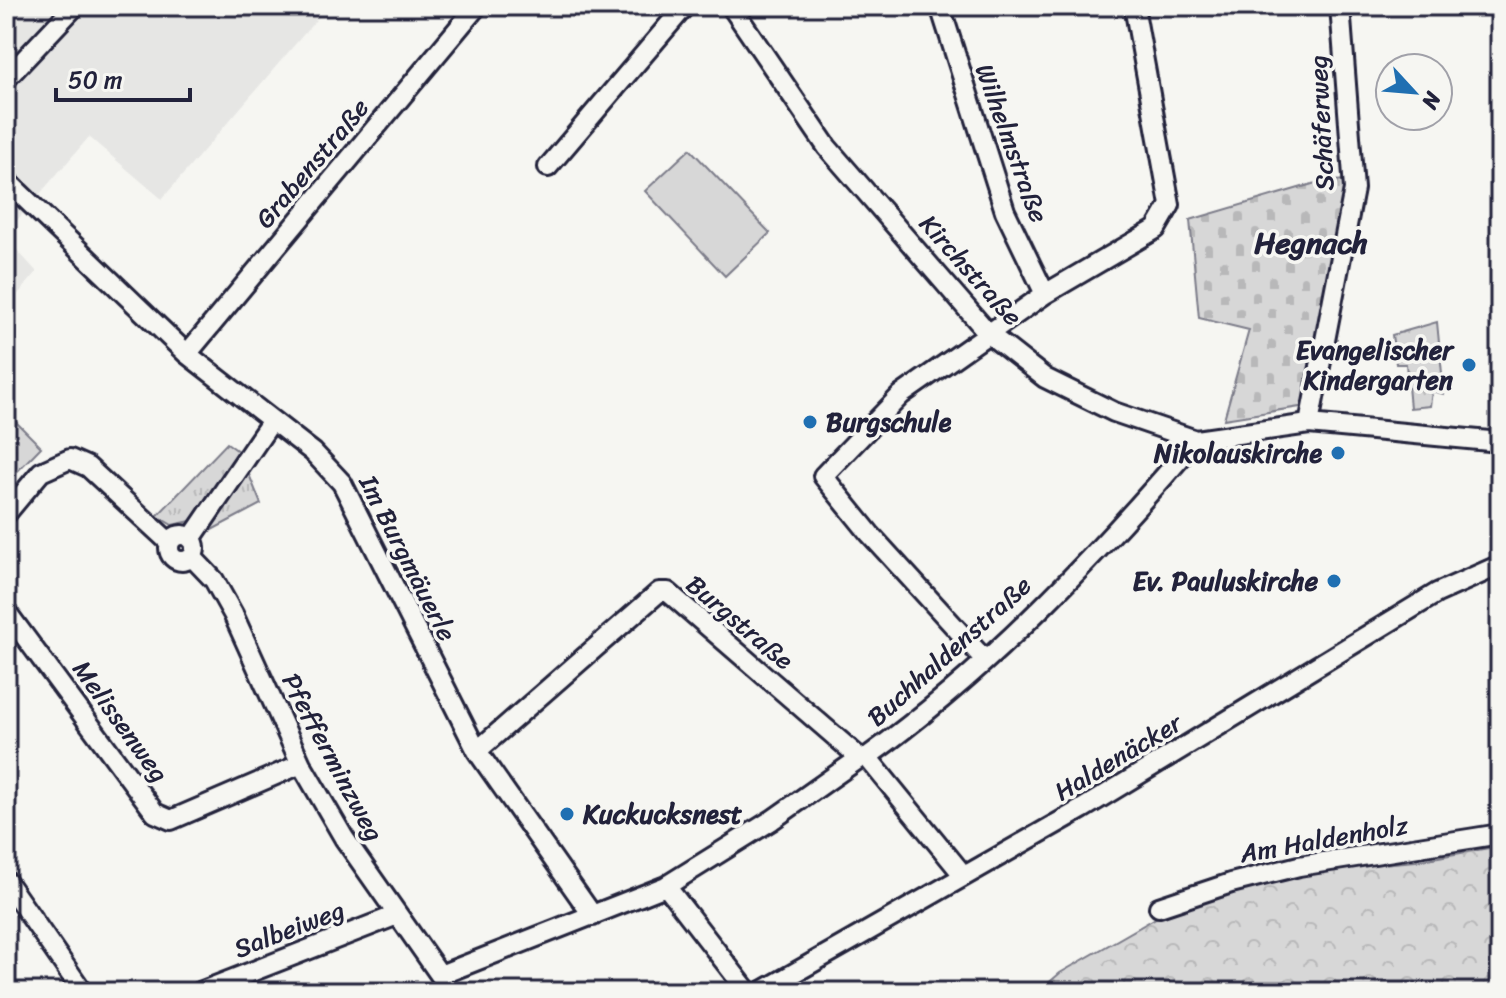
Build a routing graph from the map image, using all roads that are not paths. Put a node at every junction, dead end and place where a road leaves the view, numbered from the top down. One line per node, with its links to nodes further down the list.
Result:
1 (75, 6): 8 (street)
2 (477, 6): 13 (street, Grabenstraße)
3 (685, 6): 9 (street)
4 (731, 6): 12 (street, Kirchstraße)
5 (940, 6): 11 (street, Wilhelmstraße)
6 (1134, 6): 11 (street)
7 (1340, 6): 15 (street, Schäferweg)
8 (6, 79)
9 (548, 167)
10 (6, 180): 13 (street, Im Burgmäuerle)
11 (1045, 294): 12 (street)
12 (989, 334): 16 (street, Kirchstraße); 22 (street)
13 (187, 354): 14 (street, Im Burgmäuerle)
14 (271, 422): 19 (street); 23 (street, Im Burgmäuerle)
15 (1309, 424): 16 (street, Kirchstraße); 17 (street, Kirchstraße)
16 (1196, 440): 22 (street, Buchhaldenstraße)
17 (1500, 442)
18 (6, 514): 19 (street, Pfefferminzweg)
19 (192, 548): 25 (street, Pfefferminzweg)
20 (1500, 565): 27 (street, Haldenäcker)
21 (6, 611): 25 (street, Melissenweg)
22 (984, 659): 24 (street, Buchhaldenstraße)
23 (477, 751): 24 (street, Burgstraße); 32 (street, Im Burgmäuerle)
24 (863, 757): 27 (street, Burgstraße); 29 (street, Buchhaldenstraße)
25 (301, 764): 31 (street, Pfefferminzweg)
26 (1500, 834): 30 (street, Am Haldenholz)
27 (964, 876): 37 (street, Haldenäcker)
28 (6, 881): 34 (street)
29 (666, 886): 32 (street, Buchhaldenstraße); 36 (street)
30 (1159, 907)
31 (397, 915): 33 (street, Pfefferminzweg); 35 (street, Salbeiweg)
32 (593, 916): 33 (street, Buchhaldenstraße)
33 (440, 975)
34 (83, 992)
35 (200, 992)
36 (748, 992)
37 (761, 992)

